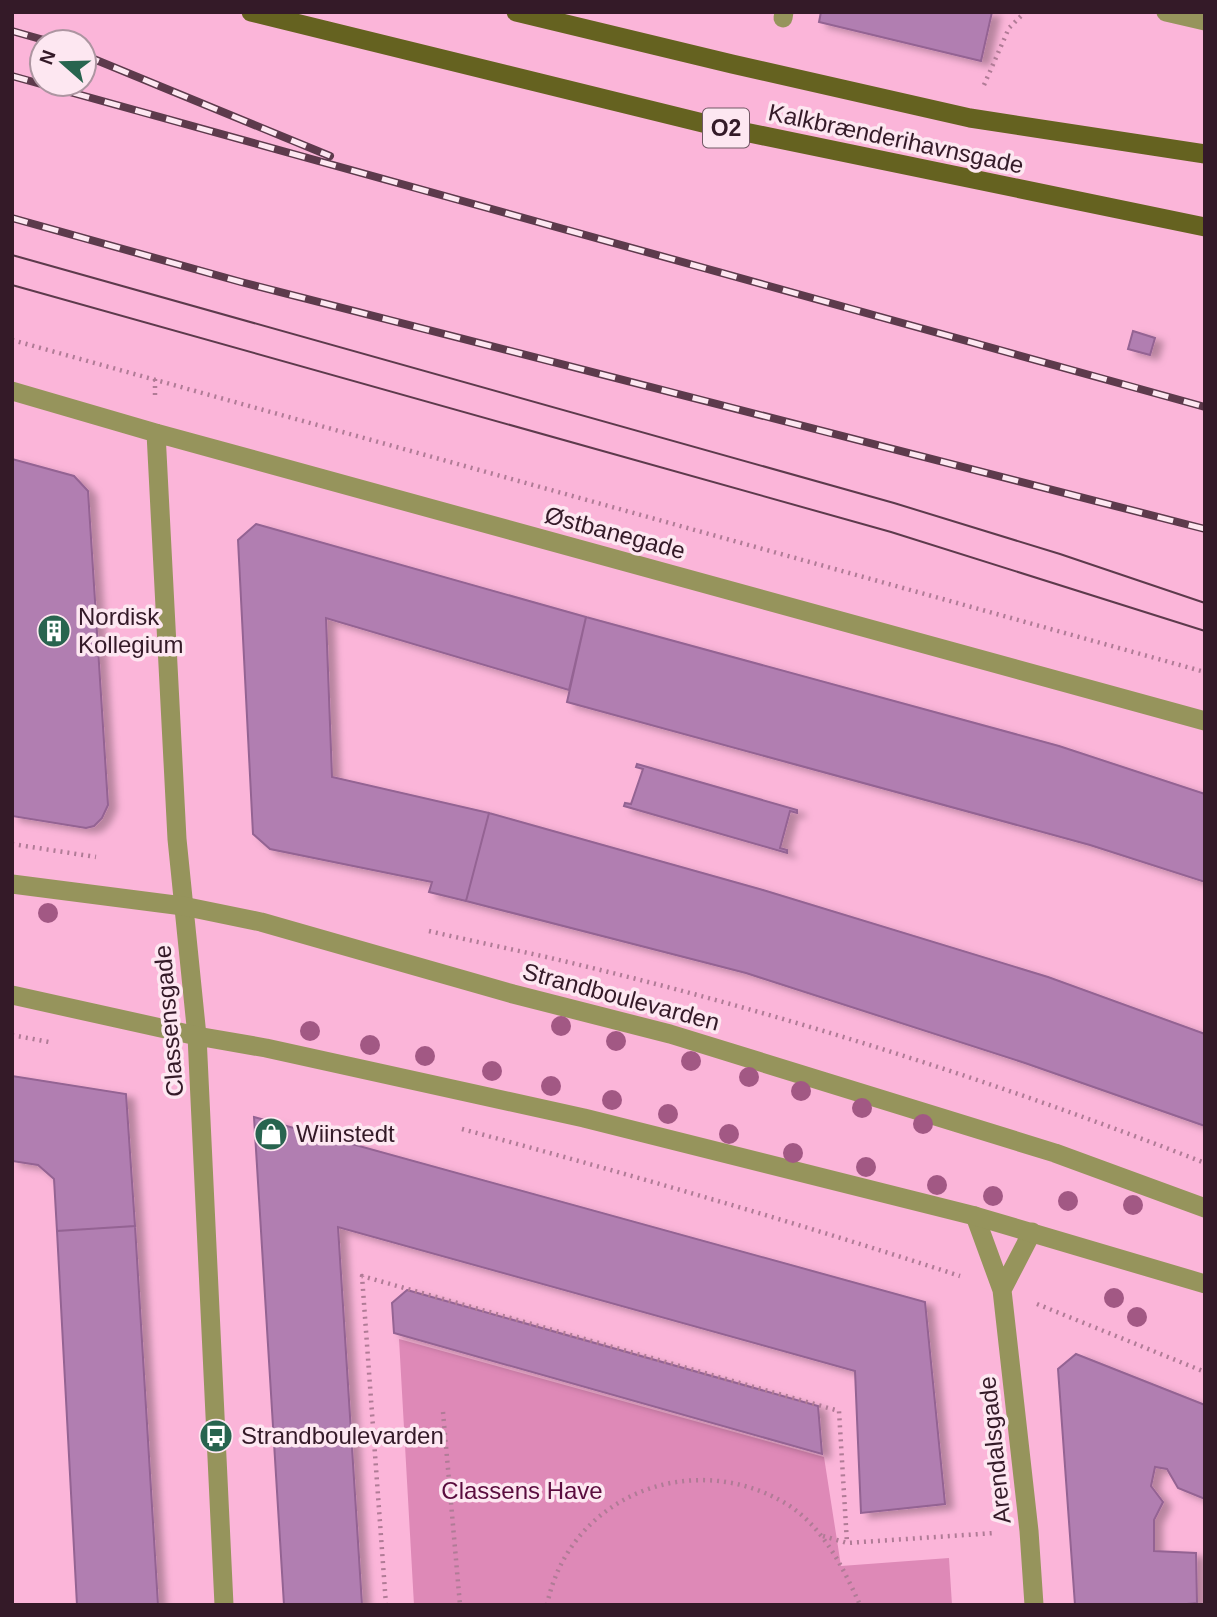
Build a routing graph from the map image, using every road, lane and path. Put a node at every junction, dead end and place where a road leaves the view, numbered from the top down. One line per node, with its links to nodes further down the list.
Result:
1 (251, 12): 6 (main road, Kalkbrænderihavnsgade / O2)
2 (516, 12): 5 (main road, Kalkbrænderihavnsgade)
3 (1166, 12): 4 (street)
4 (1205, 21)
5 (1205, 154)
6 (1205, 228)
7 (12, 340): 10 (path)
8 (12, 391): 9 (street, Østbanegade)
9 (156, 433): 11 (street, Østbanegade); 13 (street, Classensgade)
10 (1205, 672)
11 (1205, 721)
12 (12, 884): 13 (street, Strandboulevarden)
13 (183, 906): 16 (street, Classensgade); 19 (street, Strandboulevarden)
14 (12, 995): 16 (street)
15 (12, 1035): 17 (path)
16 (197, 1036): 20 (street); 29 (street, Classensgade)
17 (53, 1042)
18 (452, 1127): 23 (path)
19 (1205, 1208)
20 (975, 1216): 21 (street); 23 (street, Arendalsgade)
21 (1032, 1232): 22 (street); 23 (street)
22 (1205, 1284)
23 (1002, 1290): 24 (path); 26 (street, Arendalsgade)
24 (1205, 1372)
25 (443, 1412): 31 (path)
26 (1029, 1531): 28 (path); 34 (street, Arendalsgade)
27 (822, 1536): 28 (path); 32 (path); 33 (path)
28 (847, 1543): 30 (path)
29 (224, 1605)
30 (386, 1605)
31 (460, 1605)
32 (547, 1605)
33 (860, 1605)
34 (1034, 1605)

